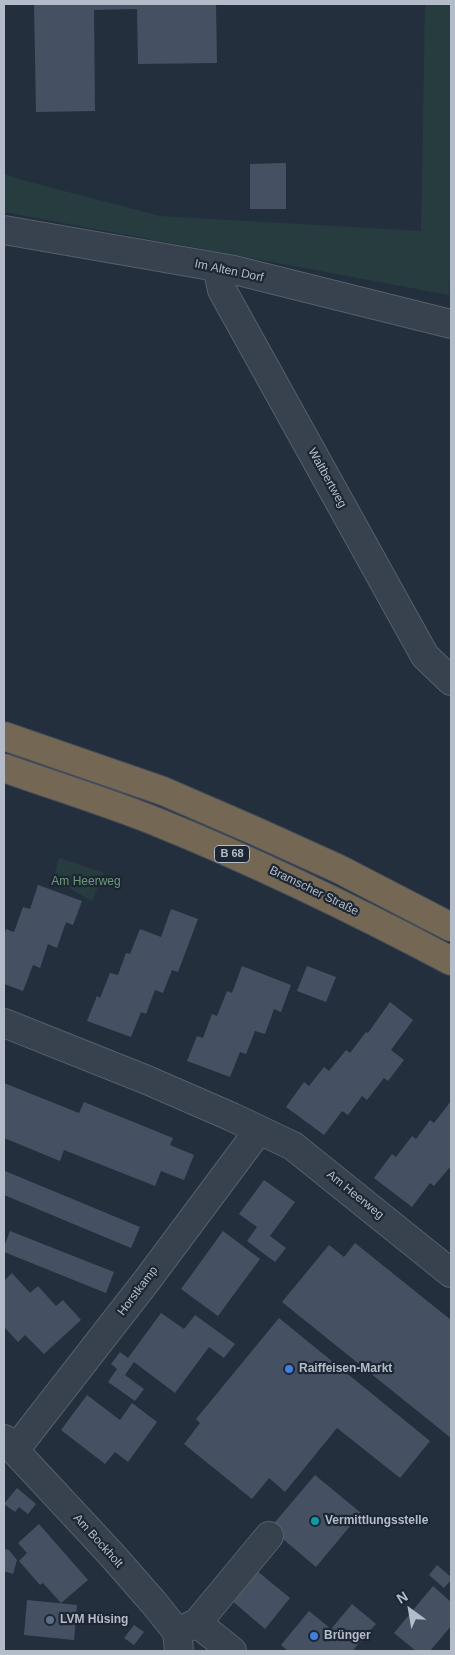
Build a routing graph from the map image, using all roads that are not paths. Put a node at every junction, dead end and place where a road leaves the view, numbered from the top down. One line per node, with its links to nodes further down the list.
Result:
1 (4, 230): 2 (street, Im Alten Dorf)
2 (217, 267): 3 (street, Im Alten Dorf); 4 (street, Waltbertweg)
3 (451, 324)
4 (451, 681)
5 (4, 736): 7 (highway, B 68)
6 (4, 768): 8 (highway, Bramscher Straße / B 68)
7 (451, 927)
8 (451, 961)
9 (4, 1023): 10 (street, Am Heerweg)
10 (259, 1130): 11 (street, Am Heerweg); 12 (street, Horstkamp)
11 (451, 1273)
12 (9, 1444): 14 (street, Am Bockholt)
13 (269, 1536): 14 (street)
14 (184, 1635): 15 (street, Am Bockholt)
15 (232, 1651)

